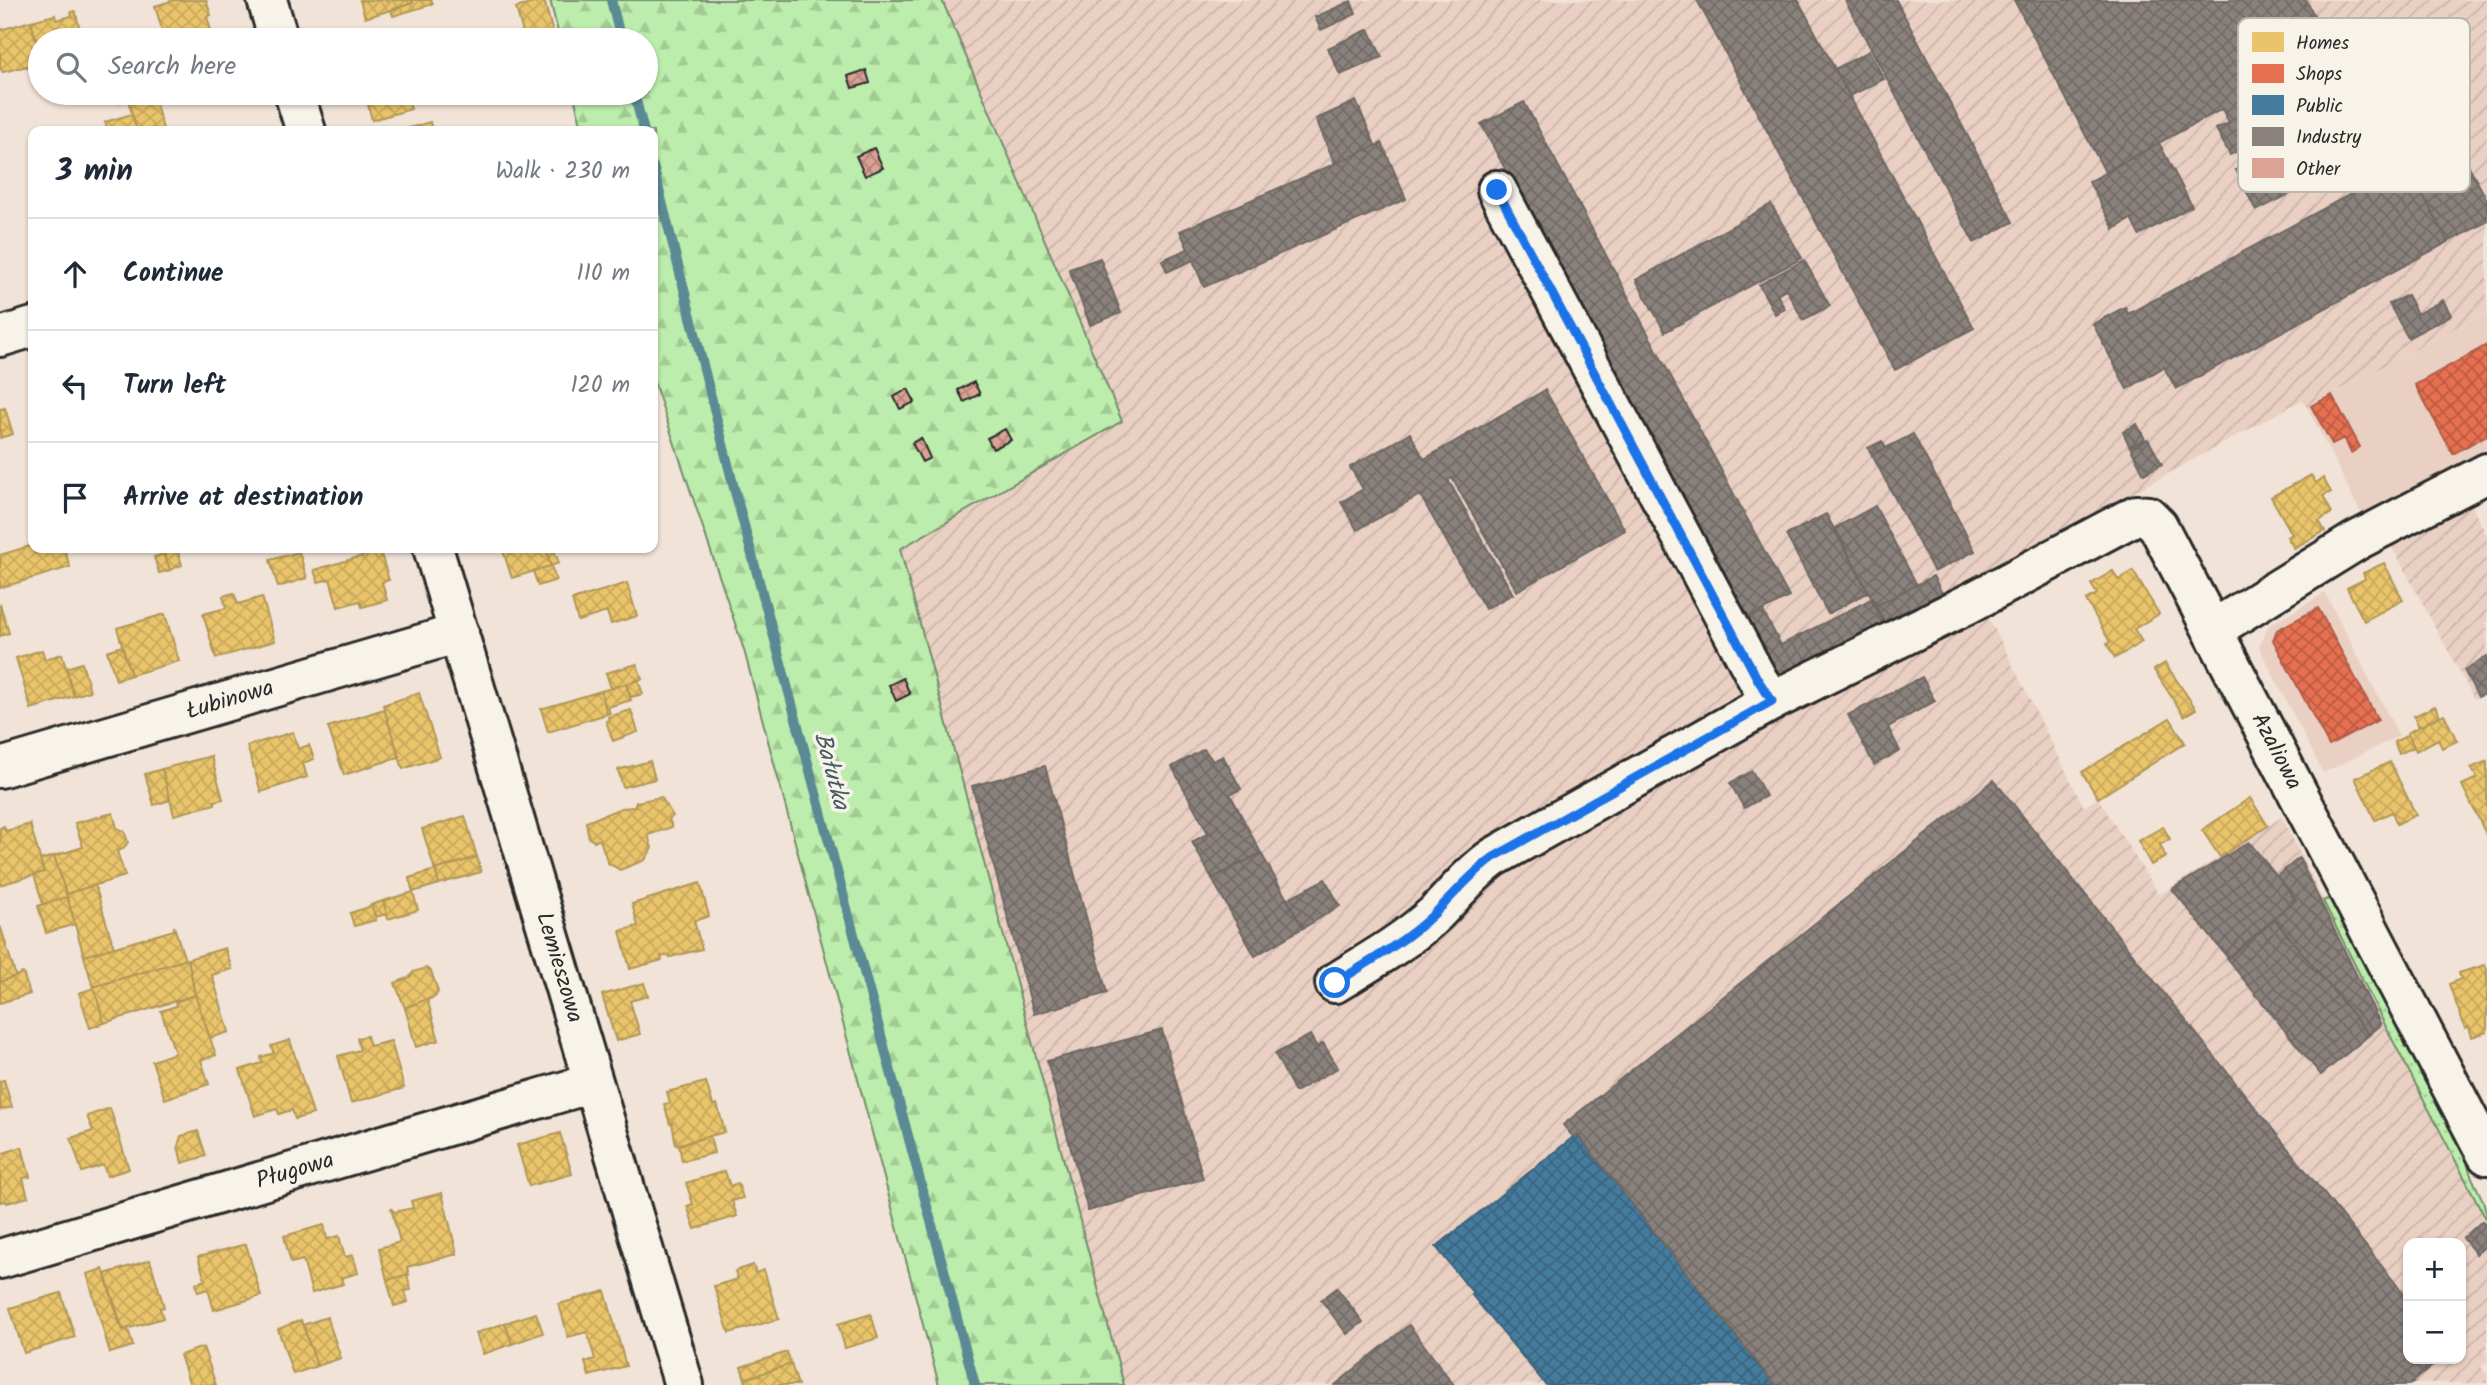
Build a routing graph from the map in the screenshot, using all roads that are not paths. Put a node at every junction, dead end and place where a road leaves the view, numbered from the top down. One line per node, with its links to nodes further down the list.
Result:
1 (267, 0): 2 (street)
2 (275, 28)
3 (298, 105): 4 (street)
4 (304, 126)
5 (1497, 190): 12 (street)
6 (28, 329): 7 (street)
7 (0, 337)
8 (2487, 473): 10 (street)
9 (435, 553): 11 (street, Lemieszowa)
10 (2214, 629): 12 (street, Azaliowa); 16 (street, Azaliowa)
11 (459, 633): 13 (street, Łubinowa); 15 (street, Lemieszowa)
12 (1772, 701): 14 (street)
13 (0, 768)
14 (1335, 983)
15 (592, 1083): 17 (street, Pługowa); 18 (street, Lemieszowa)
16 (2487, 1154)
17 (0, 1259)
18 (684, 1385)

